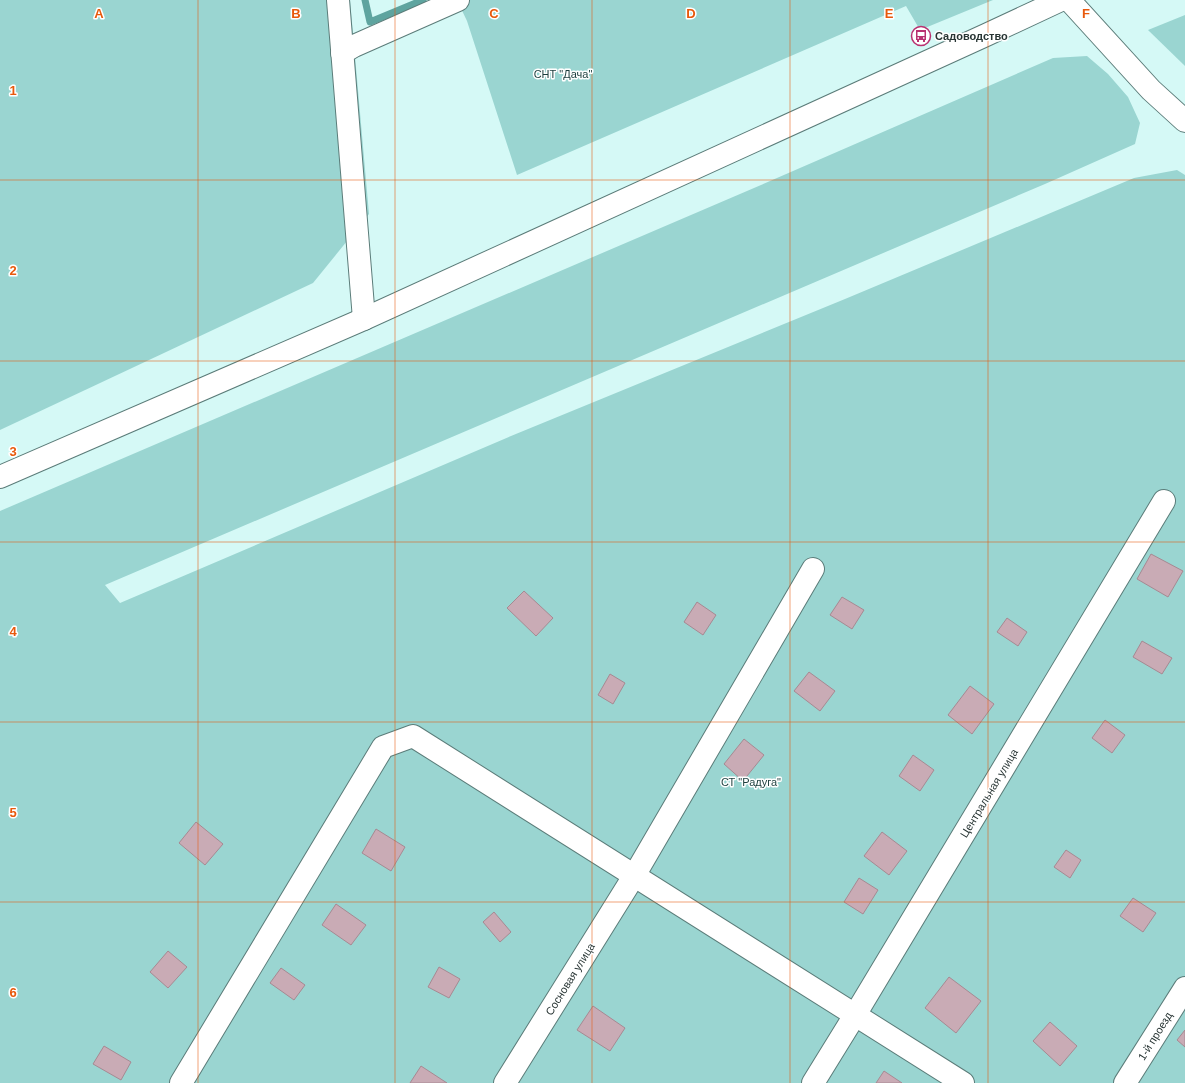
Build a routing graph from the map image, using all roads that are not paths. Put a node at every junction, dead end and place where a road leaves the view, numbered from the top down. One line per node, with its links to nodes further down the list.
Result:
1 (338, 0): 5 (street)
2 (458, 0): 5 (street)
3 (1061, 0): 7 (street)
4 (1069, 0): 6 (street)
5 (342, 53): 7 (street)
6 (1185, 121)
7 (364, 319): 8 (street)
8 (0, 477)
9 (1164, 501): 13 (street, Центральная улица)
10 (813, 569): 11 (street, Сосновая улица)
11 (634, 876): 13 (street); 14 (street); 15 (street, Сосновая улица)
12 (1185, 988): 18 (street, 1-й проезд)
13 (855, 1015): 16 (street, Центральная улица); 17 (street)
14 (182, 1083)
15 (505, 1083)
16 (813, 1083)
17 (964, 1083)
18 (1125, 1083)

